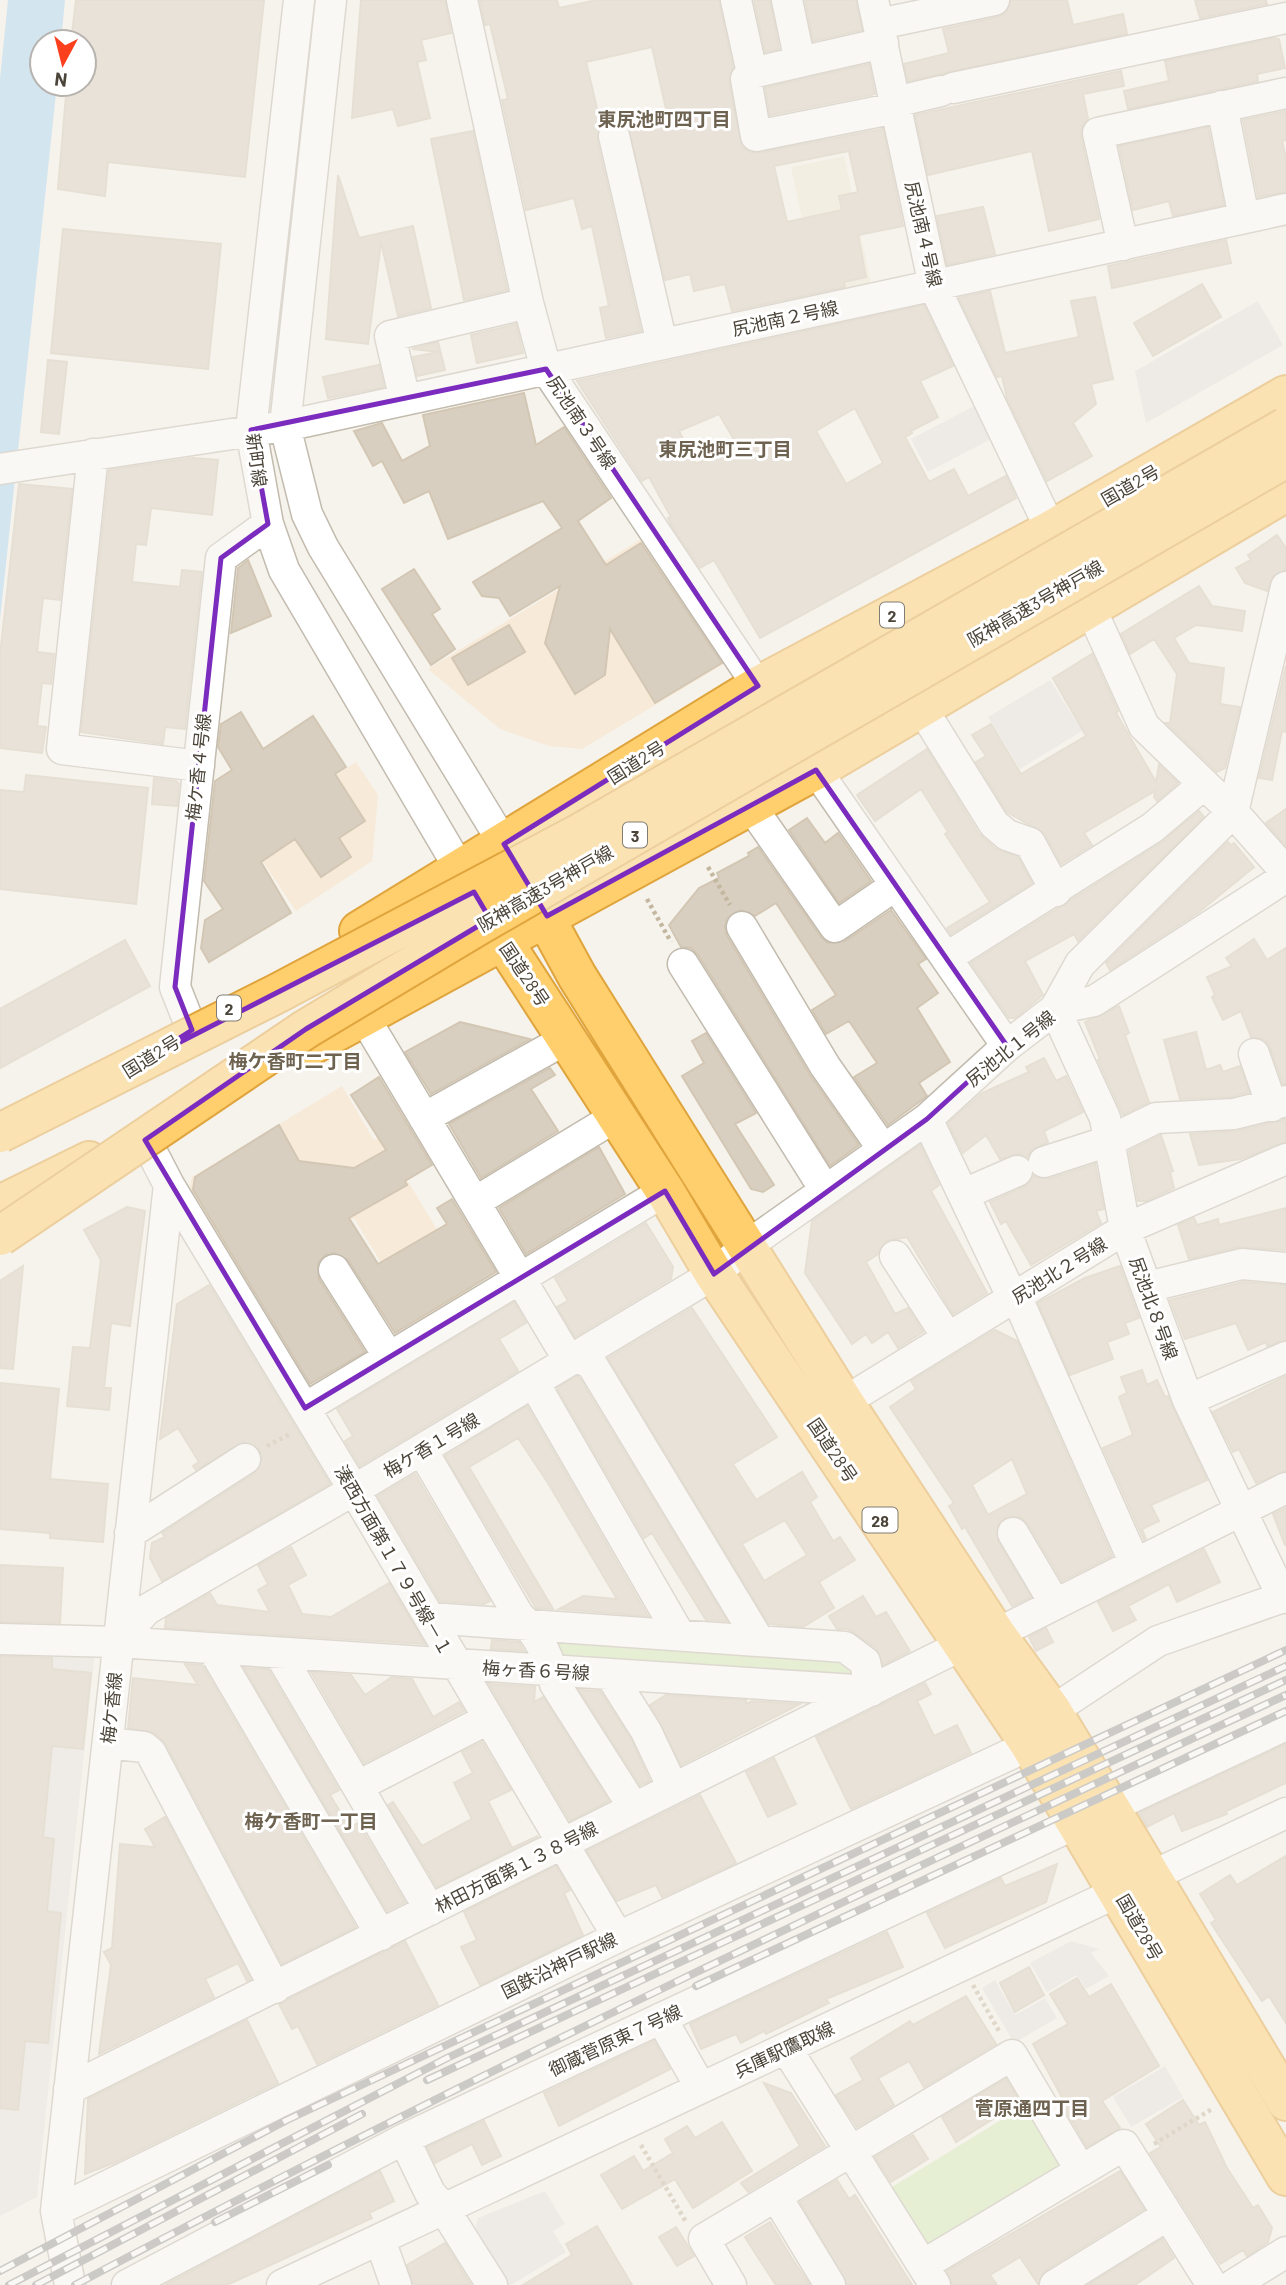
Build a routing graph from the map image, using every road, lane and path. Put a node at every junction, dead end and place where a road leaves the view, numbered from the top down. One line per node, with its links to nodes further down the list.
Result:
1 (299, 0): 28 (street, 新町線)
2 (331, 0): 26 (street, 新町線)
3 (463, 0): 21 (street, 尻池南３号線)
4 (736, 0): 12 (street)
5 (787, 0): 11 (street)
6 (994, 0): 10 (street)
7 (1284, 0): 8 (street)
8 (1286, 9)
9 (1286, 18): 14 (street)
10 (878, 22): 11 (street); 14 (street, 尻池南４号線)
11 (800, 62): 12 (street)
12 (752, 73): 14 (street)
13 (1286, 93): 15 (street)
14 (896, 105): 20 (street, 尻池南４号線)
15 (1222, 106): 18 (street); 19 (street)
16 (614, 136): 22 (street)
17 (1286, 209): 18 (street, 尻池南２号線)
18 (1244, 218): 19 (street, 尻池南２号線)
19 (1123, 245): 20 (street, 尻池南２号線)
20 (934, 286): 22 (street, 尻池南２号線); 34 (street, 尻池南４号線)
21 (528, 303): 23 (street, 尻池南３号線); 25 (street)
22 (662, 344): 23 (street, 尻池南２号線)
23 (546, 369): 25 (street, 尻池南２号線); 37 (street, 尻池南３号線)
24 (1286, 395): 34 (highway, 国道2号 / 2)
25 (405, 400): 26 (street, 尻池南２号線)
26 (285, 426): 28 (street, 尻池南２号線); 44 (street, 新町線)
27 (1286, 427): 66 (highway, 阪神高速3号神戸線 / 3, bridge)
28 (251, 430): 29 (street, 尻池南２号線); 33 (street, 新町線)
29 (93, 454): 31 (street, 尻池南２号線); 39 (street)
30 (1286, 458): 79 (highway, 阪神高速3号神戸線 / 3, bridge)
31 (14, 467)
32 (1286, 492): 36 (highway)
33 (268, 524): 39 (street, 梅ケ香４号線); 46 (street, 新町線)
34 (1051, 530): 37 (highway, 国道2号 / 2)
35 (1286, 587): 43 (street)
36 (1090, 607): 38 (highway); 41 (street)
37 (758, 685): 44 (highway, 国道2号 / 2)
38 (921, 707): 40 (highway); 49 (street)
39 (199, 766): 58 (street, 梅ケ香４号線)
40 (816, 770): 42 (highway); 48 (street)
41 (1204, 784): 43 (street); 49 (street)
42 (750, 805): 48 (street); 51 (highway)
43 (1233, 812): 47 (street); 56 (street)
44 (504, 844): 46 (highway, 国道2号 / 2); 51 (highway, 国道28号 / 28)
45 (708, 867): 52 (path)
46 (461, 871): 53 (highway, 国道28号 / 28); 58 (highway, 国道2号 / 2)
47 (1286, 874): 56 (street, 尻池北１号線)
48 (896, 885): 54 (street)
49 (1056, 891): 54 (street)
50 (647, 899): 55 (path)
51 (547, 916): 53 (highway); 80 (highway, 国道28号 / 28)
52 (743, 927): 69 (street)
53 (503, 941): 57 (highway); 59 (highway, 国道28号 / 28)
54 (946, 958): 60 (street)
55 (683, 964): 73 (street)
56 (1055, 1009): 60 (street, 尻池北１号線); 68 (street, 尻池北８号線)
57 (364, 1017): 64 (street); 67 (highway)
58 (192, 1030): 70 (highway, 国道2号 / 2)
59 (568, 1038): 63 (highway, 国道28号 / 28); 64 (street)
60 (1007, 1046): 65 (street, 尻池北１号線)
61 (1254, 1054): 62 (street)
62 (1279, 1104): 68 (street)
63 (617, 1116): 74 (highway, 国道28号 / 28); 76 (street)
64 (425, 1118): 76 (street)
65 (927, 1119): 69 (street, 尻池北１号線); 75 (street)
66 (0, 1133)
67 (143, 1135): 72 (street); 77 (highway)
68 (1109, 1141): 75 (street); 78 (street, 尻池北８号線)
69 (883, 1149): 73 (street, 尻池北１号線)
70 (0, 1153)
71 (1286, 1159): 78 (street, 尻池北２号線)
72 (169, 1185): 95 (street, 湊西方面第１７９号線－１); 101 (street, 梅ケ香線)
73 (825, 1190): 80 (street, 尻池北１号線)
74 (665, 1191): 84 (highway, 国道28号 / 28); 85 (street)
75 (964, 1194): 87 (street)
76 (475, 1202): 85 (street)
77 (0, 1205)
78 (1125, 1229): 86 (street, 尻池北８号線); 87 (street, 尻池北２号線)
79 (0, 1236)
80 (748, 1245): 84 (street, 尻池北１号線); 94 (highway, 国道28号 / 28)
81 (895, 1256): 88 (street)
82 (1286, 1268): 86 (street)
83 (334, 1270): 89 (street)
84 (714, 1274): 90 (street, 梅ケ香１号線); 111 (highway, 国道28号 / 28)
85 (520, 1277): 89 (street); 90 (street)
86 (1147, 1287): 93 (street, 尻池北８号線)
87 (1014, 1297): 88 (street, 尻池北２号線); 103 (street)
88 (948, 1338): 94 (street, 尻池北２号線)
89 (389, 1357): 95 (street)
90 (577, 1357): 92 (street, 梅ケ香１号線); 110 (street)
91 (1286, 1357): 93 (street)
92 (534, 1384): 96 (street, 梅ケ香１号線); 108 (street)
93 (1188, 1400): 100 (street, 尻池北８号線)
94 (844, 1402): 111 (highway, 国道28号 / 28)
95 (308, 1415): 97 (path); 99 (street, 湊西方面第１７９号線－１)
96 (422, 1450): 99 (street, 梅ケ香１号線); 107 (street)
97 (245, 1459): 101 (street)
98 (1286, 1488): 100 (street, 林田方面第１３８号線)
99 (355, 1490): 106 (street, 湊西方面第１７９号線－１); 112 (street, 梅ケ香１号線)
100 (1241, 1510): 103 (street, 林田方面第１３８号線); 104 (street, 尻池北８号線)
101 (130, 1533): 112 (street, 梅ケ香線)
102 (1013, 1533): 105 (street)
103 (1135, 1564): 105 (street, 林田方面第１３８号線)
104 (1284, 1597): 119 (street)
105 (1055, 1604): 111 (street, 林田方面第１３８号線)
106 (430, 1618): 107 (street); 115 (street, 湊西方面第１７９号線－１)
107 (530, 1625): 108 (street); 116 (street)
108 (679, 1634): 110 (street)
109 (0, 1639): 112 (street, 梅ヶ香６号線)
110 (758, 1639): 118 (street)
111 (980, 1639): 118 (street, 林田方面第１３８号線); 119 (highway, 国道28号 / 28); 123 (highway, 国道28号 / 28)
112 (118, 1642): 113 (street, 梅ヶ香６号線); 122 (street, 梅ケ香線)
113 (213, 1648): 114 (street, 梅ヶ香６号線); 132 (street)
114 (279, 1653): 115 (street, 梅ヶ香６号線); 124 (street)
115 (455, 1665): 116 (street, 梅ヶ香６号線); 120 (street, 湊西方面第１７９号線－１)
116 (553, 1671): 117 (street, 梅ヶ香６号線); 126 (street)
117 (610, 1674): 118 (street, 梅ヶ香６号線); 125 (street)
118 (871, 1691): 125 (street, 林田方面第１３８号線)
119 (1052, 1711): 123 (street); 128 (highway, 国道28号 / 28)
120 (488, 1719): 124 (street); 129 (street, 湊西方面第１７９号線－１)
121 (1286, 1725): 128 (street, 御蔵菅原東７号線)
122 (108, 1743): 135 (street); 140 (street, 梅ケ香線)
123 (1030, 1745): 128 (highway, 国道28号 / 28); 133 (street, 国鉄沿神戸駅線)
124 (358, 1786): 131 (street)
125 (673, 1788): 126 (street, 林田方面第１３８号線)
126 (634, 1808): 129 (street, 林田方面第１３８号線)
127 (1286, 1813): 130 (street, 兵庫駅鷹取線)
128 (1094, 1816): 130 (highway, 国道28号 / 28); 136 (street, 御蔵菅原東７号線)
129 (563, 1844): 131 (street, 林田方面第１３８号線); 133 (street, 湊西方面第１７９号線－１)
130 (1135, 1884): 137 (street, 兵庫駅鷹取線); 141 (highway, 国道28号 / 28); 148 (highway, 国道28号 / 28)
131 (430, 1910): 132 (street, 林田方面第１３８号線)
132 (381, 1935): 135 (street, 林田方面第１３８号線)
133 (618, 1937): 151 (street, 国鉄沿神戸駅線)
134 (971, 1982): 138 (path)
135 (275, 1988): 140 (street, 林田方面第１３８号線)
136 (661, 2018): 139 (street); 144 (street, 御蔵菅原東７号線)
137 (786, 2048): 139 (street, 兵庫駅鷹取線); 145 (street)
138 (1012, 2055): 145 (street); 147 (street)
139 (701, 2088): 143 (street, 兵庫駅鷹取線)
140 (69, 2089): 151 (street, 梅ケ香線)
141 (1286, 2101)
142 (1214, 2108): 146 (path)
143 (628, 2123): 150 (street, 兵庫駅鷹取線); 153 (path)
144 (404, 2139): 150 (street); 160 (street, 御蔵菅原東７号線)
145 (852, 2150): 149 (street); 156 (street)
146 (1132, 2157): 147 (street); 152 (street)
147 (1081, 2171): 156 (street)
148 (1286, 2176)
149 (776, 2196): 153 (street); 163 (street)
150 (444, 2209): 154 (street, 兵庫駅鷹取線); 162 (street)
151 (56, 2211): 159 (street, 梅ケ香線)
152 (1168, 2215): 164 (street); 165 (street)
153 (704, 2239): 158 (street)
154 (380, 2240): 157 (street, 兵庫駅鷹取線); 161 (street)
155 (1286, 2252): 166 (street)
156 (929, 2275)
157 (296, 2282)
158 (726, 2283)
159 (70, 2285)
160 (127, 2285)
161 (396, 2285)
162 (492, 2285)
163 (830, 2285)
164 (1055, 2285)
165 (1212, 2285)
166 (1233, 2285)

